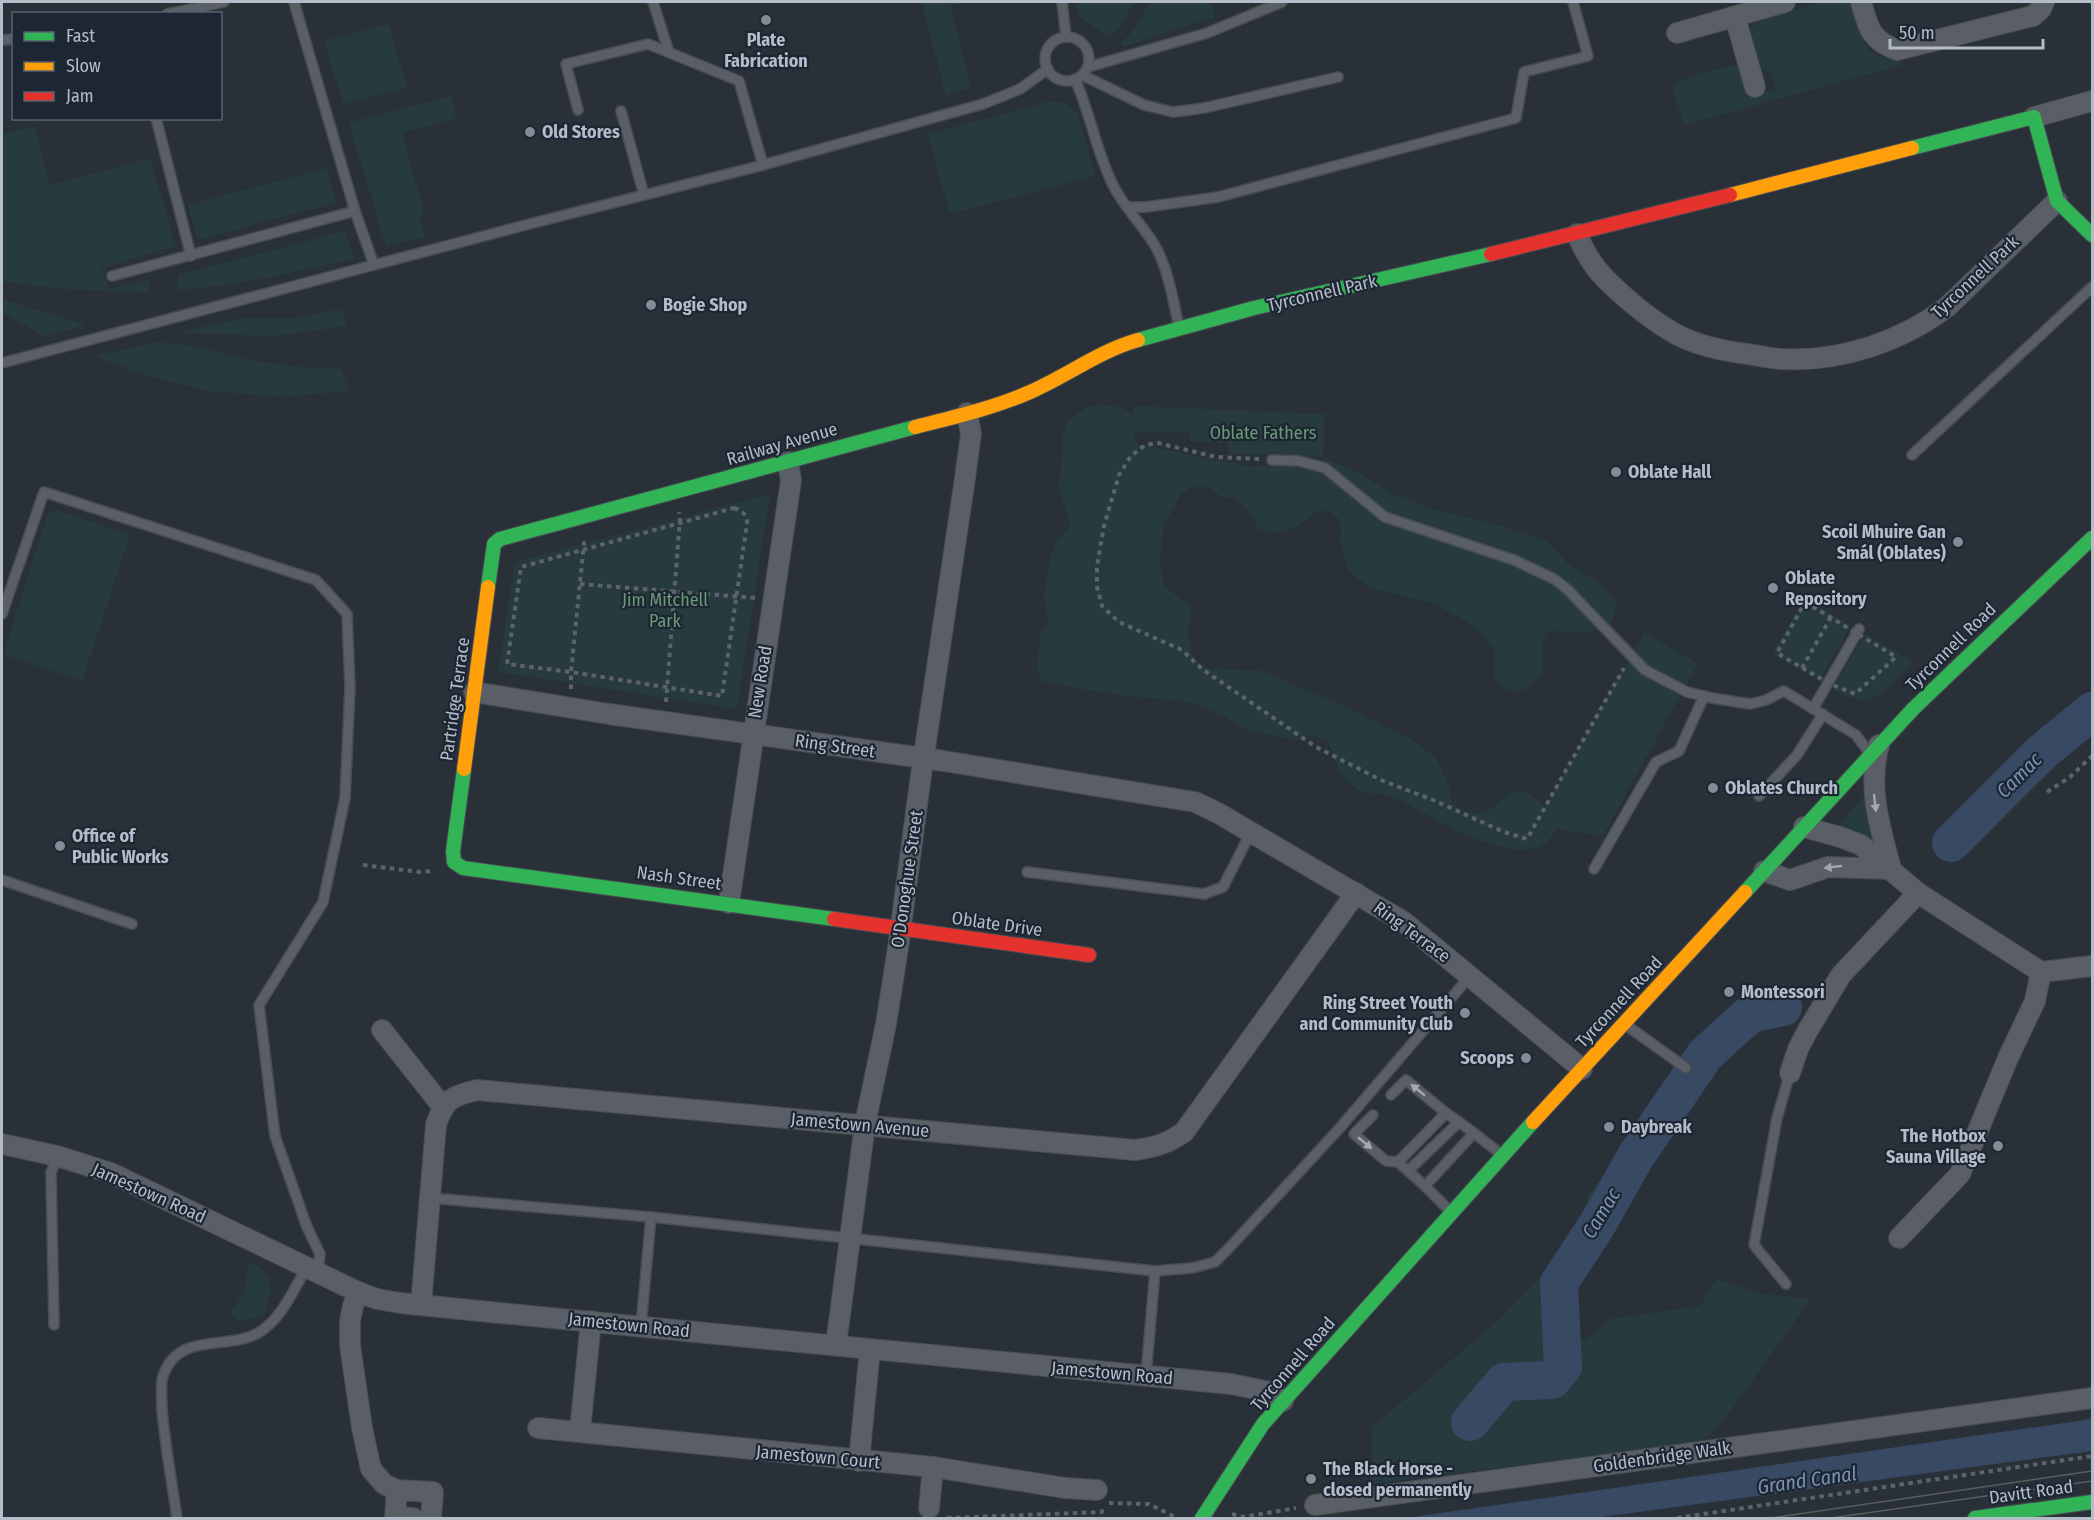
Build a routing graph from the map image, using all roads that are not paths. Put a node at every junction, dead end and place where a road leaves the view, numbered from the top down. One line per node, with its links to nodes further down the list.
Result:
1 (224, 2): 10 (lane)
2 (294, 2): 28 (lane)
3 (653, 2): 14 (lane)
4 (1062, 2): 13 (lane)
5 (1282, 2): 16 (lane)
6 (1573, 2): 27 (lane)
7 (1785, 2): 11 (street)
8 (1861, 2): 9 (street)
9 (2044, 2)
10 (176, 12)
11 (1735, 17): 12 (street); 18 (street)
12 (1677, 33)
13 (1066, 37): 15 (lane); 16 (lane)
14 (669, 52): 20 (lane); 24 (lane)
15 (1048, 69): 16 (lane); 24 (lane)
16 (1082, 74): 17 (lane); 27 (lane)
17 (1338, 77)
18 (1755, 87)
19 (2092, 101): 22 (street, Tyrconnell Park)
20 (578, 110)
21 (621, 111): 25 (lane)
22 (2034, 117): 26 (street); 29 (street, Tyrconnell Park)
23 (157, 120): 31 (lane)
24 (763, 165): 25 (lane)
25 (644, 195): 32 (lane)
26 (2056, 201): 29 (street, Tyrconnell Park); 30 (street)
27 (1128, 207): 35 (lane)
28 (355, 211): 31 (lane); 32 (lane)
29 (1577, 234): 35 (street, Tyrconnell Park)
30 (2092, 235)
31 (191, 256): 33 (lane)
32 (374, 265): 36 (lane)
33 (112, 276)
34 (2092, 287): 39 (lane)
35 (1179, 329): 37 (street, Tyrconnell Park)
36 (2, 363)
37 (1072, 369): 38 (street, Railway Avenue)
38 (967, 413): 41 (street, Railway Avenue); 52 (street, O'Donoghue Street)
39 (1912, 455)
40 (1272, 459): 47 (lane)
41 (789, 462): 43 (street, Railway Avenue); 50 (street, New Road)
42 (2092, 538): 51 (street, Tyrconnell Road)
43 (497, 542): 46 (street, Partridge Terrace)
44 (2, 614): 95 (lane)
45 (1859, 629): 48 (lane)
46 (474, 692): 50 (street, Ring Street); 57 (street, Partridge Terrace)
47 (1704, 696): 48 (lane); 59 (lane)
48 (1813, 709): 49 (lane)
49 (1823, 714): 51 (lane); 53 (lane)
50 (752, 733): 52 (street, Ring Street); 65 (street, New Road)
51 (1875, 750): 55 (street, Tyrconnell Road); 58 (street, one-way to 58)
52 (925, 758): 54 (street, Ring Street); 67 (street, O'Donoghue Street)
53 (1760, 796)
54 (1195, 802): 56 (street, Ring Terrace)
55 (1804, 827): 58 (street); 60 (street, Tyrconnell Road)
56 (1251, 832): 61 (lane); 63 (street, Ring Terrace)
57 (454, 862): 65 (street, Nash Street)
58 (1891, 868): 60 (street, one-way to 60); 64 (street)
59 (1594, 869)
60 (1764, 871): 72 (street, Tyrconnell Road)
61 (1027, 872)
62 (2, 880): 66 (lane)
63 (1356, 893): 71 (street, Ring Terrace); 82 (street, Jamestown Avenue)
64 (1918, 893): 70 (street); 76 (street)
65 (729, 903): 67 (street, Nash Street)
66 (132, 924)
67 (901, 928): 68 (street, Oblate Drive); 82 (street, O'Donoghue Street)
68 (1089, 955)
69 (2092, 967): 70 (street)
70 (2042, 972): 94 (street)
71 (1470, 976): 74 (street, Ring Terrace); 96 (lane)
72 (1623, 1024): 74 (street, Tyrconnell Road); 75 (lane)
73 (382, 1030): 78 (street)
74 (1582, 1068): 86 (street, Tyrconnell Road)
75 (1686, 1068)
76 (1790, 1073): 97 (lane)
77 (1391, 1095): 79 (lane, one-way to 77)
78 (442, 1106): 82 (street, Jamestown Avenue); 90 (street)
79 (1446, 1113): 81 (lane); 87 (lane)
80 (1373, 1115): 87 (lane, one-way to 87)
81 (1459, 1122): 83 (lane); 88 (lane)
82 (865, 1125): 93 (street, O'Donoghue Street)
83 (1474, 1133): 86 (lane); 89 (lane)
84 (2, 1144): 85 (street, Jamestown Road)
85 (57, 1156): 95 (street, Jamestown Road); 101 (lane)
86 (1503, 1156): 91 (street, Tyrconnell Road)
87 (1398, 1162): 88 (lane)
88 (1408, 1171): 89 (lane)
89 (1425, 1186): 91 (lane)
90 (430, 1198): 92 (lane); 99 (street)
91 (1453, 1213): 107 (street, Tyrconnell Road)
92 (651, 1217): 93 (lane); 102 (lane)
93 (849, 1237): 96 (lane); 103 (street, O'Donoghue Street)
94 (1899, 1238)
95 (312, 1269): 98 (street, Jamestown Road); 117 (lane)
96 (1155, 1271): 105 (lane)
97 (1786, 1284)
98 (358, 1292): 99 (street, Jamestown Road); 112 (street)
99 (421, 1305): 100 (street, Jamestown Road)
100 (591, 1321): 102 (street, Jamestown Road); 109 (street)
101 (54, 1325)
102 (641, 1326): 103 (street, Jamestown Road)
103 (836, 1345): 104 (street, Jamestown Road)
104 (870, 1349): 105 (street, Jamestown Road); 110 (street)
105 (1146, 1375): 107 (street, Jamestown Road)
106 (2092, 1398): 115 (street, Goldenbridge Walk)
107 (1283, 1401): 120 (street, Tyrconnell Road)
108 (538, 1428): 109 (street, Jamestown Court)
109 (580, 1431): 110 (street, Jamestown Court)
110 (859, 1461): 111 (street, Jamestown Court)
111 (933, 1467): 113 (street, Jamestown Court); 116 (street)
112 (397, 1490): 118 (street); 119 (street)
113 (1097, 1490)
114 (2092, 1502): 121 (street, Davitt Road)
115 (1315, 1505)
116 (929, 1508)
117 (177, 1518)
118 (413, 1518)
119 (432, 1518)
120 (1202, 1518)
121 (1975, 1518)

